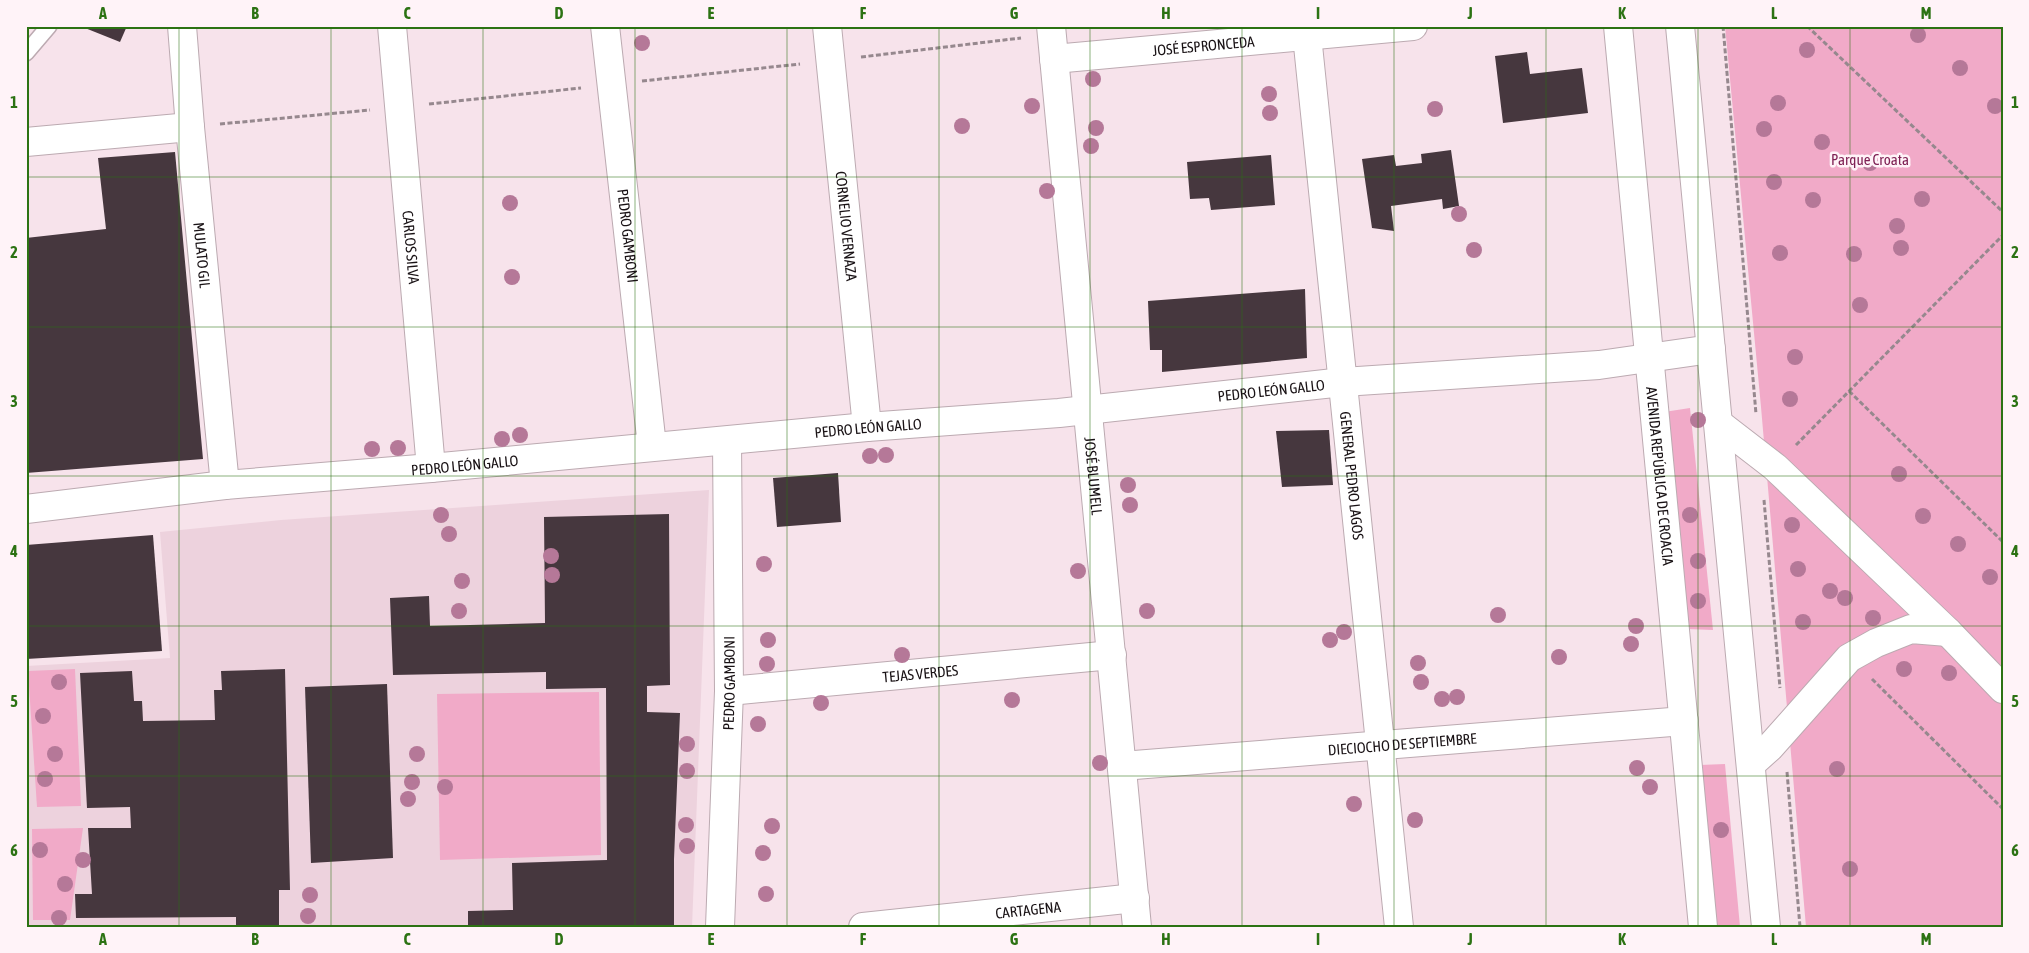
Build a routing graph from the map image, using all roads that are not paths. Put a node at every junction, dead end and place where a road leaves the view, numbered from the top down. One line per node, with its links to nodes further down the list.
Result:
1 (49, 26): 11 (lane)
2 (182, 26): 13 (main road, MULATO GIL)
3 (392, 26): 23 (main road, CARLOS SILVA)
4 (605, 26): 22 (main road, PEDRO GAMBONI)
5 (826, 26): 20 (main road, CORNELIO VERNAZA)
6 (1051, 26): 12 (main road, JOSÉ BLUMELL)
7 (1413, 26): 10 (main road, JOSÉ ESPRONCEDA)
8 (1618, 26): 16 (main road, AVENIDA REPÚBLICA DE CROACIA)
9 (1680, 26): 15 (main road)
10 (1307, 31): 12 (main road, JOSÉ ESPRONCEDA); 17 (main road, GENERAL PEDRO LAGOS)
11 (26, 54)
12 (1054, 59): 18 (main road, JOSÉ BLUMELL)
13 (190, 127): 14 (main road); 24 (main road, MULATO GIL)
14 (26, 142)
15 (1711, 349): 16 (main road, PEDRO LEÓN GALLO); 19 (main road)
16 (1649, 358): 17 (main road, PEDRO LEÓN GALLO); 30 (main road, AVENIDA REPÚBLICA DE CROACIA)
17 (1342, 382): 18 (main road, PEDRO LEÓN GALLO); 31 (main road, GENERAL PEDRO LAGOS)
18 (1088, 410): 20 (main road, PEDRO LEÓN GALLO); 27 (main road, JOSÉ BLUMELL)
19 (1718, 423): 26 (main road); 32 (main road)
20 (866, 427): 21 (main road, PEDRO LEÓN GALLO)
21 (727, 441): 22 (main road, PEDRO LEÓN GALLO); 29 (main road, PEDRO GAMBONI)
22 (652, 446): 23 (main road, PEDRO LEÓN GALLO)
23 (431, 468): 24 (main road, PEDRO LEÓN GALLO)
24 (225, 485): 25 (main road, PEDRO LEÓN GALLO)
25 (26, 509)
26 (1948, 632): 28 (main road); 32 (main road)
27 (1112, 656): 29 (main road, TEJAS VERDES); 33 (main road, JOSÉ BLUMELL)
28 (2003, 689)
29 (729, 691): 35 (main road, PEDRO GAMBONI)
30 (1684, 721): 31 (main road, DIECIOCHO DE SEPTIEMBRE); 39 (main road, AVENIDA REPÚBLICA DE CROACIA)
31 (1380, 745): 33 (main road, DIECIOCHO DE SEPTIEMBRE); 38 (main road, GENERAL PEDRO LAGOS)
32 (1751, 764): 40 (main road)
33 (1122, 766): 34 (main road, JOSÉ BLUMELL)
34 (1134, 898): 36 (main road, CARTAGENA); 37 (main road, JOSÉ BLUMELL)
35 (720, 927)
36 (863, 927)
37 (1137, 927)
38 (1399, 927)
39 (1703, 927)
40 (1766, 927)

